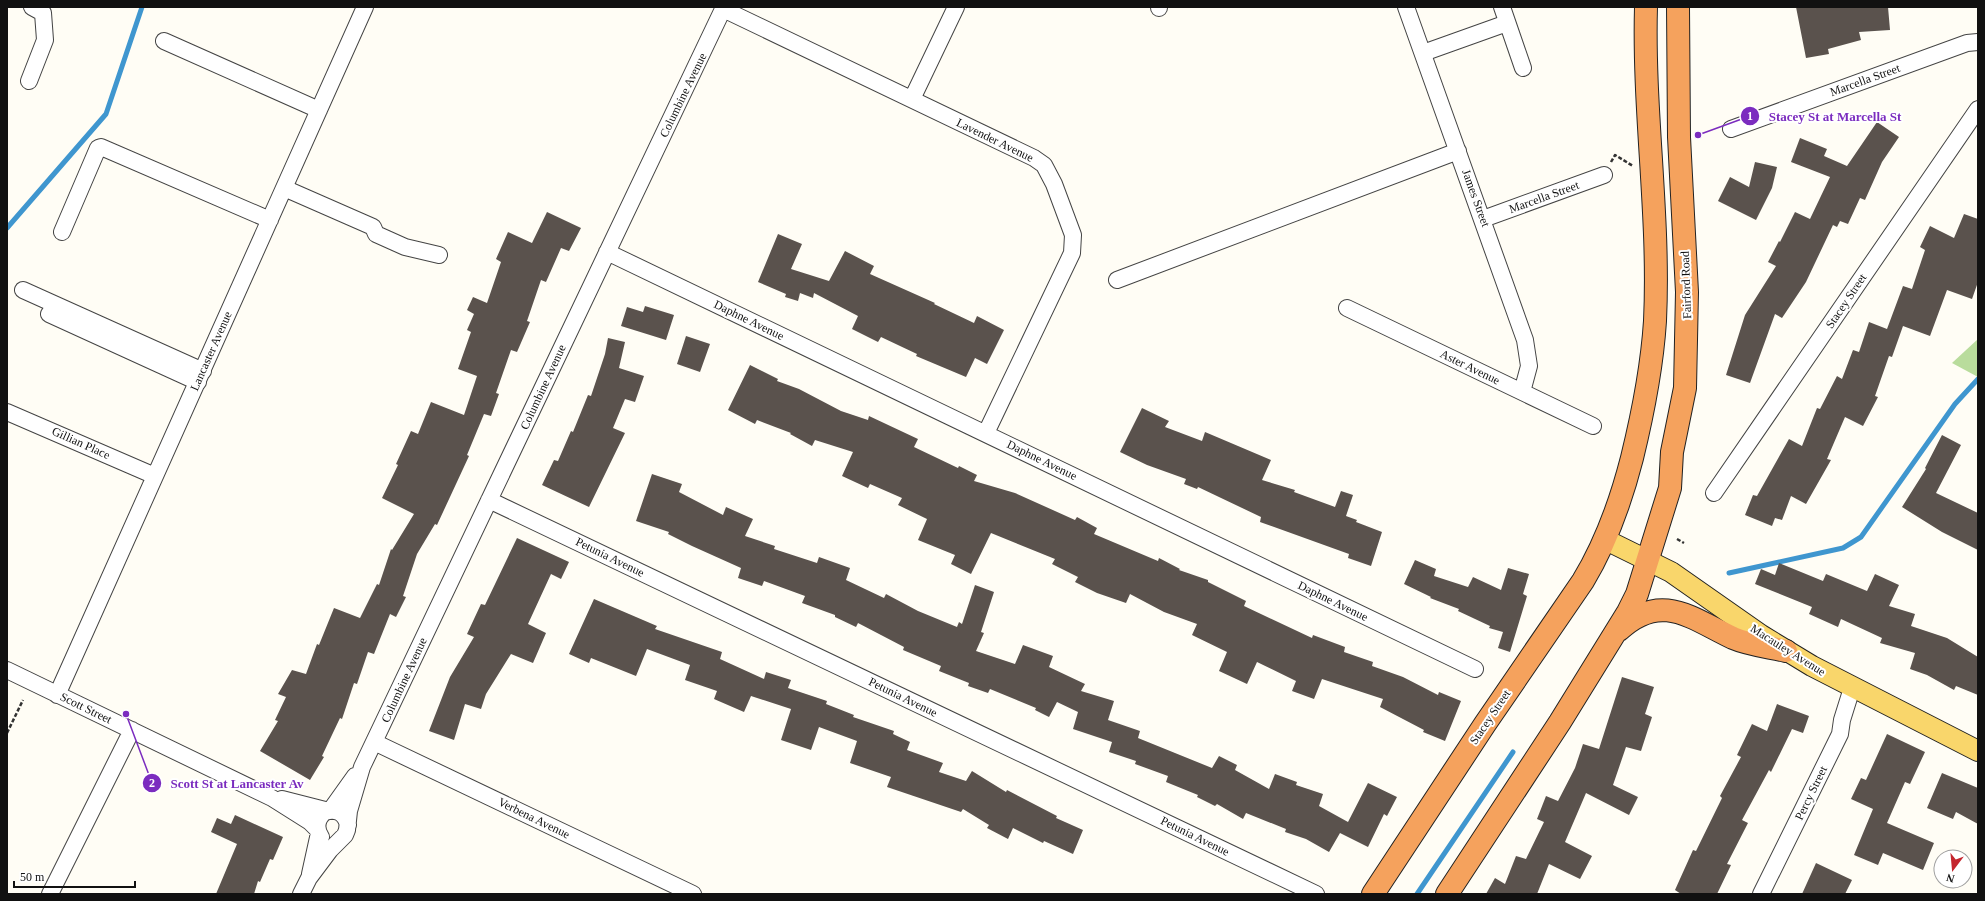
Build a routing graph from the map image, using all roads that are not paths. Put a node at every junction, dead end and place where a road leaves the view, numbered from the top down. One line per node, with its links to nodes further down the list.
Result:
1 (32, 7): 14 (street)
2 (365, 7): 17 (street, Lancaster Avenue)
3 (956, 7): 15 (street)
4 (1406, 7): 12 (street, James Street)
5 (1502, 7): 9 (street)
6 (1646, 7): 39 (highway)
7 (1678, 7): 40 (highway, Fairford Road)
8 (724, 8): 15 (street, Lavender Avenue); 25 (street, Columbine Avenue)
9 (1507, 23): 12 (street); 13 (street)
10 (164, 41): 17 (street)
11 (1978, 42): 18 (street, Marcella Street)
12 (1423, 53): 19 (street, James Street)
13 (1523, 68)
14 (29, 81)
15 (912, 99): 35 (street, Lavender Avenue)
16 (1978, 109): 37 (street, Stacey Street)
17 (319, 110): 21 (street, Lancaster Avenue)
18 (1731, 129)
19 (1458, 151): 22 (street, James Street); 27 (street)
20 (1604, 175): 22 (street, Marcella Street)
21 (284, 188): 23 (street, Lancaster Avenue); 26 (street)
22 (1483, 219): 32 (street, James Street)
23 (270, 220): 24 (street); 31 (street, Lancaster Avenue)
24 (62, 232)
25 (607, 252): 35 (street, Daphne Avenue); 38 (street, Columbine Avenue)
26 (439, 256)
27 (1117, 280)
28 (23, 290): 31 (street)
29 (1347, 308): 32 (street, Aster Avenue)
30 (49, 314): 31 (street)
31 (200, 376): 36 (street, Lancaster Avenue)
32 (1522, 392): 34 (street, Aster Avenue)
33 (7, 412): 36 (street, Gillian Place)
34 (1593, 426)
35 (986, 433): 43 (street, Daphne Avenue)
36 (155, 476): 46 (street, Lancaster Avenue)
37 (1714, 493)
38 (490, 500): 48 (street, Columbine Avenue); 59 (street, Petunia Avenue)
39 (1604, 539): 40 (main road, Macauley Avenue); 60 (highway, Stacey Street)
40 (1648, 559): 41 (highway); 42 (main road, Macauley Avenue)
41 (1618, 631): 42 (highway); 61 (highway)
42 (1786, 651): 45 (main road, Macauley Avenue)
43 (1475, 669)
44 (7, 670): 46 (street, Scott Street)
45 (1852, 688): 49 (main road, Macauley Avenue); 62 (street, Percy Street)
46 (58, 695): 47 (street, Scott Street)
47 (132, 730): 51 (street, Scott Street); 56 (street)
48 (374, 742): 50 (street, Columbine Avenue); 58 (street, Verbena Avenue)
49 (1978, 751)
50 (362, 767): 52 (street, Columbine Avenue); 54 (street, Columbine Avenue)
51 (272, 798): 52 (street, Scott Street); 53 (street, Scott Street)
52 (329, 811): 53 (street); 54 (street)
53 (318, 831): 54 (street); 55 (street)
54 (344, 831): 55 (street)
55 (309, 878): 57 (street)
56 (50, 894)
57 (301, 894)
58 (693, 894)
59 (1316, 894)
60 (1373, 894)
61 (1447, 894)
62 (1761, 894)

